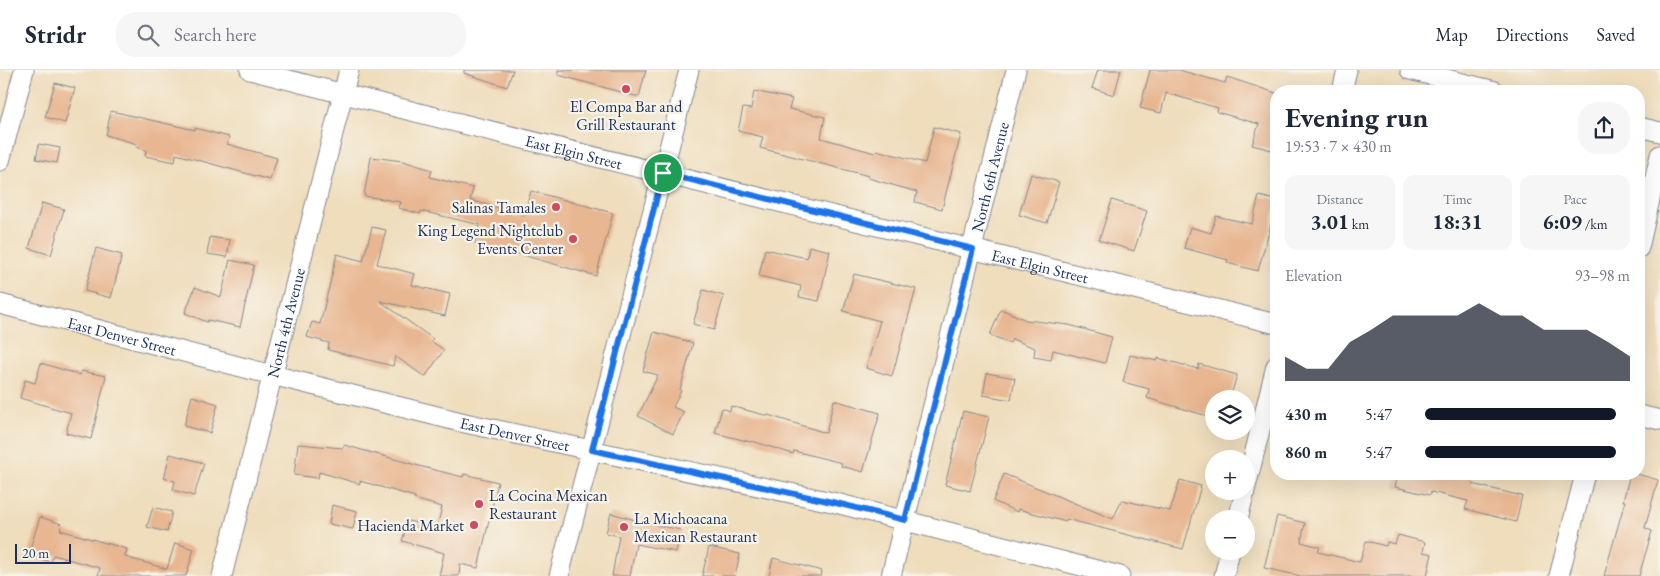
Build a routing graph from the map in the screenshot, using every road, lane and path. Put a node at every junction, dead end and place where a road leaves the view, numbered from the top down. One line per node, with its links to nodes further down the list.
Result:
1 (24, 70): 14 (street)
2 (250, 70): 10 (street, East Elgin Street)
3 (348, 70): 10 (street, North 4th Avenue)
4 (689, 70): 15 (street)
5 (1016, 70): 17 (street, North 6th Avenue)
6 (1348, 70): 8 (street)
7 (1410, 70): 9 (street)
8 (1344, 85)
9 (1471, 85)
10 (342, 94): 15 (street, East Elgin Street); 20 (street, North 4th Avenue)
11 (1645, 128): 12 (street)
12 (1660, 132)
13 (1660, 155): 16 (street)
14 (0, 161)
15 (663, 173): 17 (street, East Elgin Street); 24 (street)
16 (1645, 221)
17 (973, 249): 19 (street, East Elgin Street); 27 (street, North 6th Avenue)
18 (0, 304): 20 (street, East Denver Street)
19 (1270, 323)
20 (272, 375): 24 (street, East Denver Street); 29 (street, North 4th Avenue)
21 (1270, 390): 25 (street)
22 (1645, 416): 23 (street)
23 (1660, 420)
24 (592, 450): 27 (street, East Denver Street); 30 (street)
25 (1255, 451)
26 (1583, 480): 34 (street)
27 (905, 520): 31 (street, North 6th Avenue); 32 (street, East Denver Street)
28 (1228, 560): 33 (street)
29 (222, 576)
30 (559, 576)
31 (891, 576)
32 (1120, 576)
33 (1224, 576)
34 (1559, 576)

